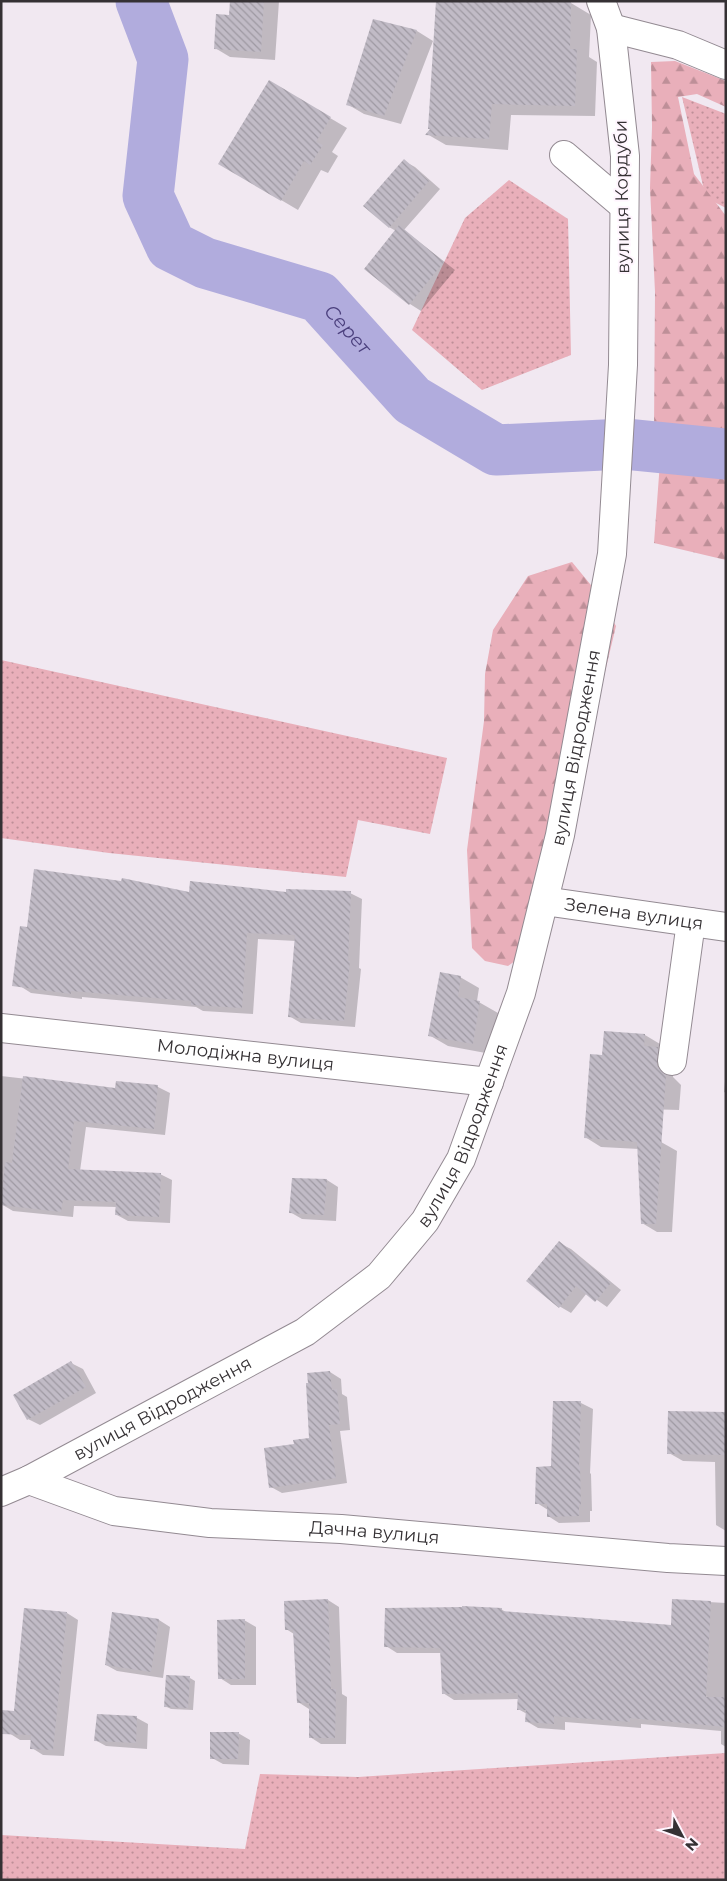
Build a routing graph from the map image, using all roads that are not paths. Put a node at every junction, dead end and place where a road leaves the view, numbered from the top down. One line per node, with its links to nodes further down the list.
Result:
1 (601, 1): 2 (street, вулиця Кордуби)
2 (611, 28): 3 (street); 5 (street, вулиця Кордуби)
3 (726, 65)
4 (564, 155): 5 (street)
5 (624, 206): 6 (street, вулиця Кордуби)
6 (612, 554): 7 (street, вулиця Відродження)
7 (544, 901): 8 (street, Зелена вулиця); 12 (street, вулиця Відродження)
8 (691, 922): 9 (street, Зелена вулиця); 11 (street)
9 (726, 927)
10 (1, 1028): 12 (street, Молодіжна вулиця)
11 (672, 1061)
12 (489, 1082): 13 (street, вулиця Відродження)
13 (29, 1480): 14 (street, вулиця Відродження); 15 (street, Дачна вулиця)
14 (1, 1492)
15 (726, 1561)

